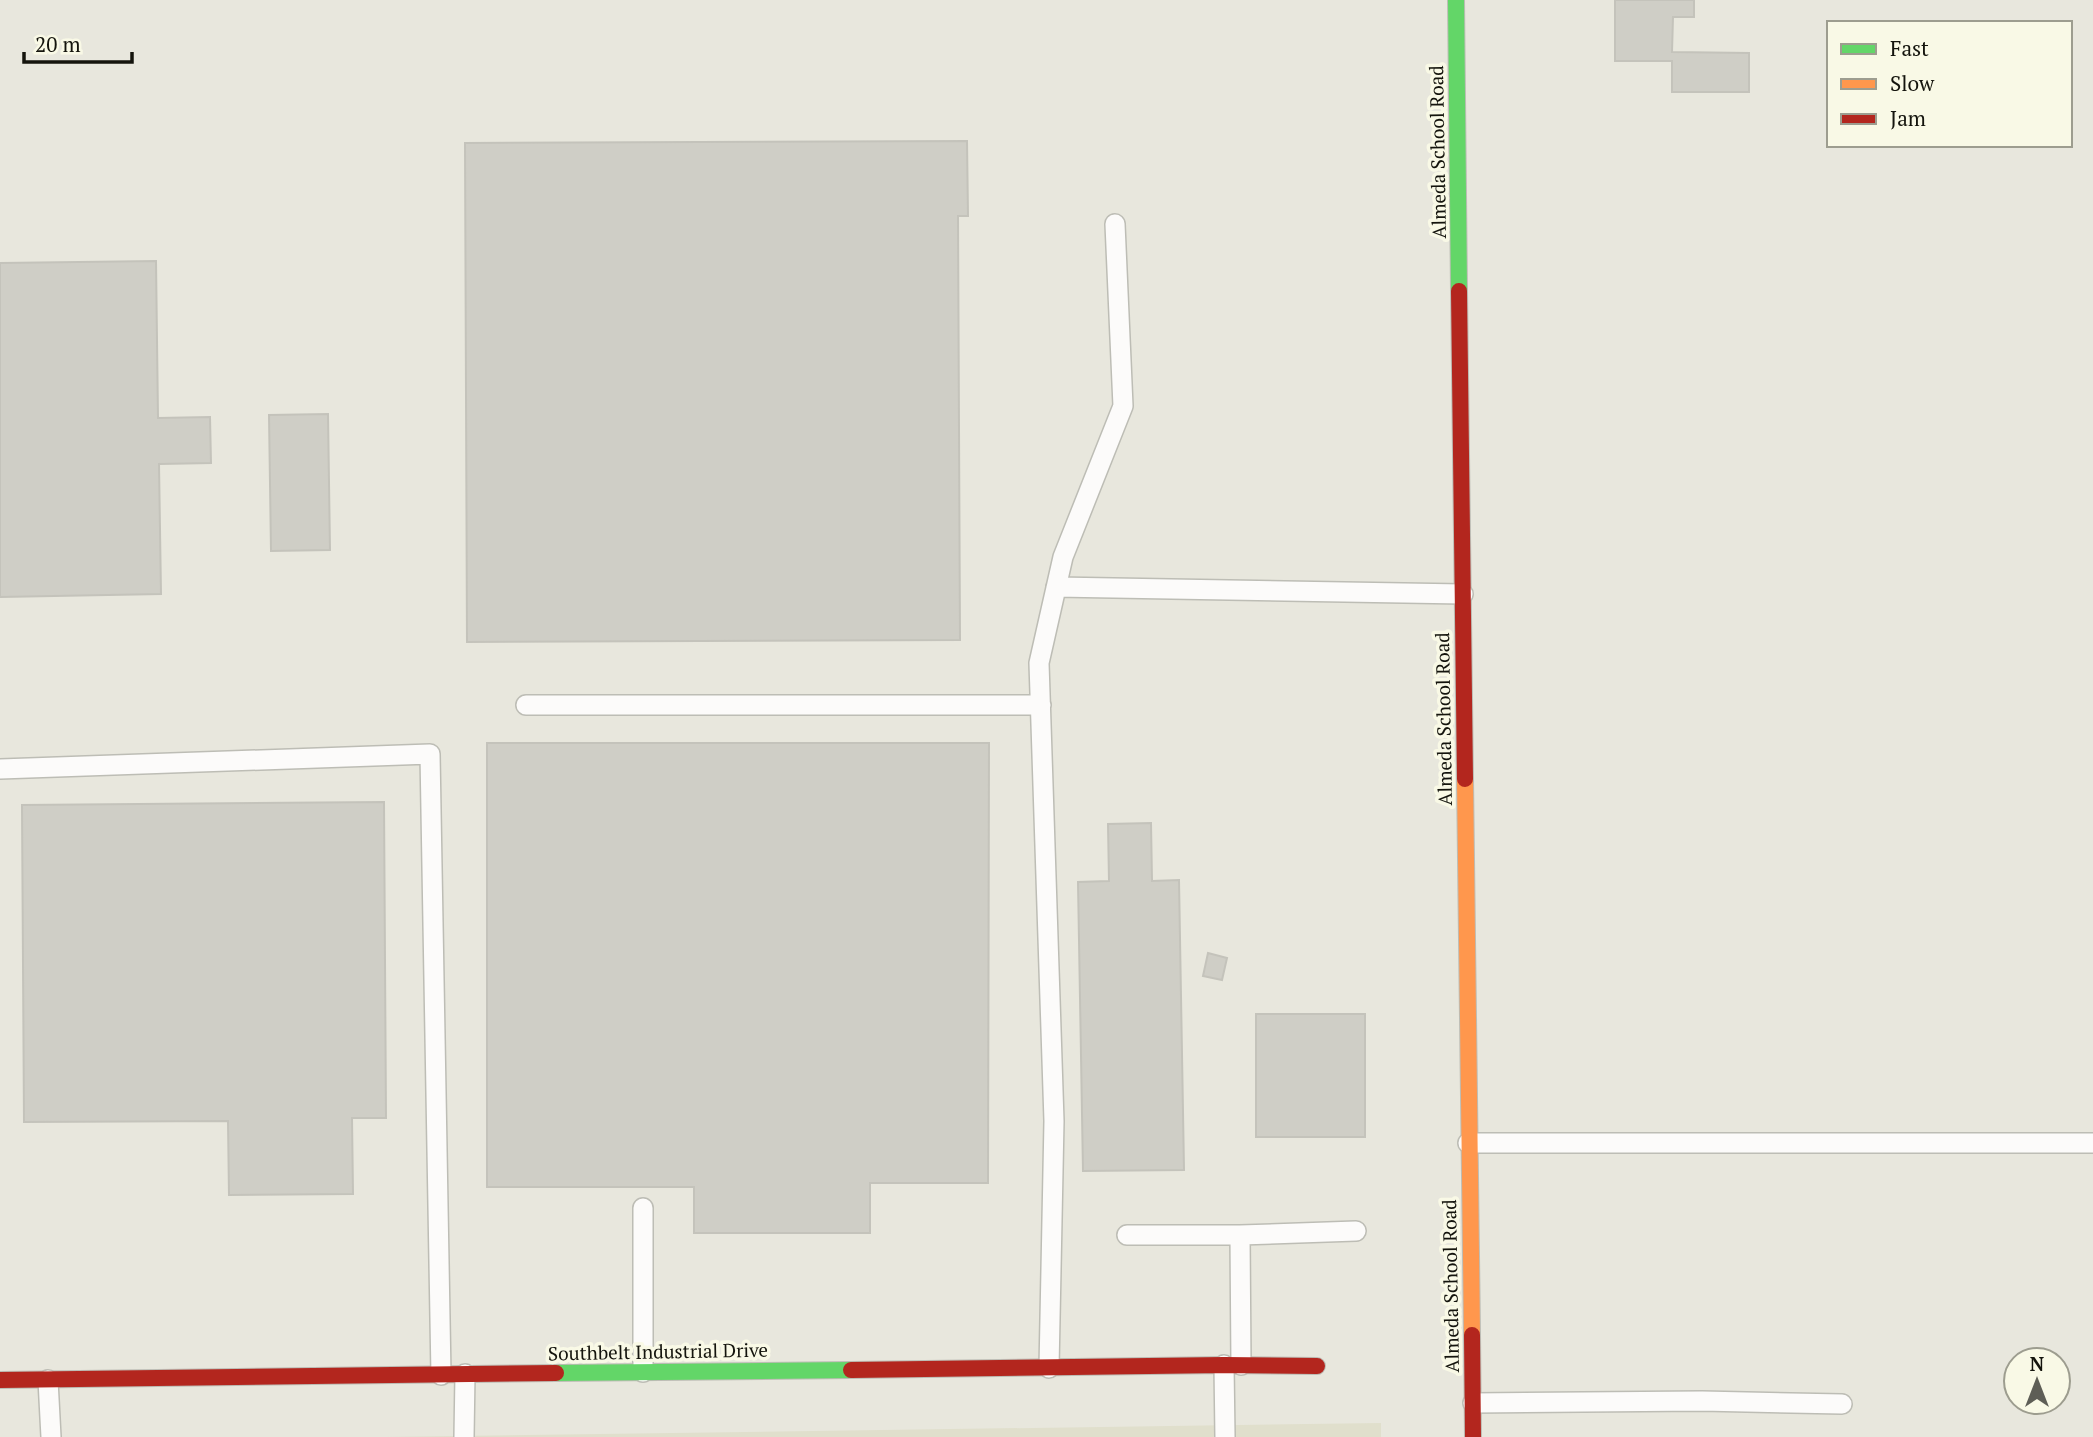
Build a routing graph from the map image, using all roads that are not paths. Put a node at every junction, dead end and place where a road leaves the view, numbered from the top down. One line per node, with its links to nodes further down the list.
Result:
1 (1456, 0): 4 (street, Almeda School Road)
2 (1115, 224): 3 (lane)
3 (1056, 587): 4 (lane); 6 (lane)
4 (1463, 594): 8 (street, Almeda School Road)
5 (526, 705): 6 (lane)
6 (1041, 705): 16 (lane)
7 (0, 769): 19 (lane)
8 (1468, 1143): 9 (lane); 22 (street, Almeda School Road)
9 (2093, 1143)
10 (643, 1208): 17 (lane)
11 (1356, 1231): 13 (lane)
12 (1127, 1235): 13 (lane)
13 (1240, 1235): 14 (lane)
14 (1233, 1365): 15 (street, Southbelt Industrial Drive); 16 (street, Southbelt Industrial Drive); 26 (lane)
15 (1317, 1366)
16 (1049, 1368): 17 (street, Southbelt Industrial Drive)
17 (643, 1373): 18 (street, Southbelt Industrial Drive)
18 (465, 1374): 19 (street, Southbelt Industrial Drive); 25 (lane)
19 (440, 1375): 21 (street, Southbelt Industrial Drive)
20 (0, 1380): 21 (street, Southbelt Industrial Drive)
21 (48, 1380): 24 (lane)
22 (1473, 1403): 23 (lane); 27 (street, Almeda School Road)
23 (1842, 1404)
24 (51, 1437)
25 (464, 1437)
26 (1225, 1437)
27 (1473, 1437)

